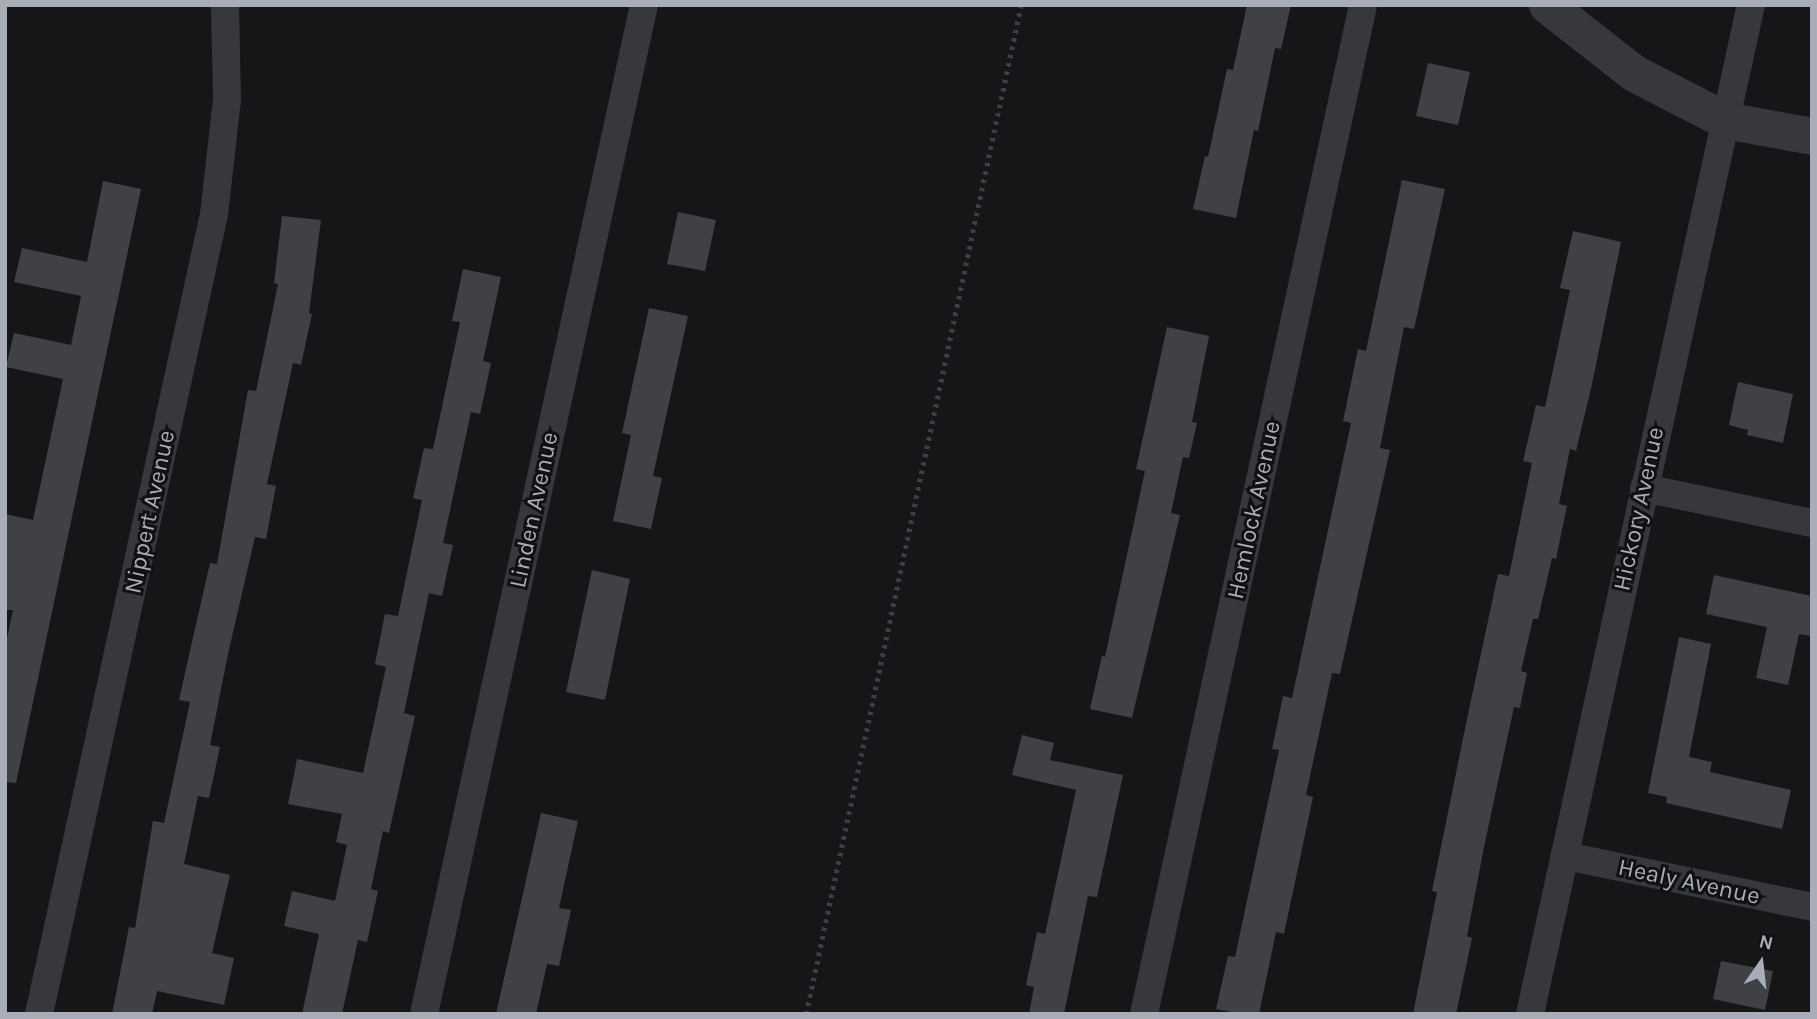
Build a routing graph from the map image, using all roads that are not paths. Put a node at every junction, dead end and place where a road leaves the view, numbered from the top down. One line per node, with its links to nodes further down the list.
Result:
1 (225, 5): 12 (street, Nippert Avenue)
2 (643, 5): 13 (street, Linden Avenue)
3 (1363, 5): 14 (street, Hemlock Avenue)
4 (1547, 5): 6 (street)
5 (1751, 5): 6 (street, Hickory Avenue)
6 (1725, 120): 7 (street); 8 (street, Hickory Avenue)
7 (1812, 136)
8 (1644, 488): 9 (street); 10 (street, Hickory Avenue)
9 (1812, 523)
10 (1566, 856): 11 (street, Healy Avenue); 15 (street, Hickory Avenue)
11 (1812, 907)
12 (40, 1014)
13 (424, 1014)
14 (1144, 1014)
15 (1530, 1014)

